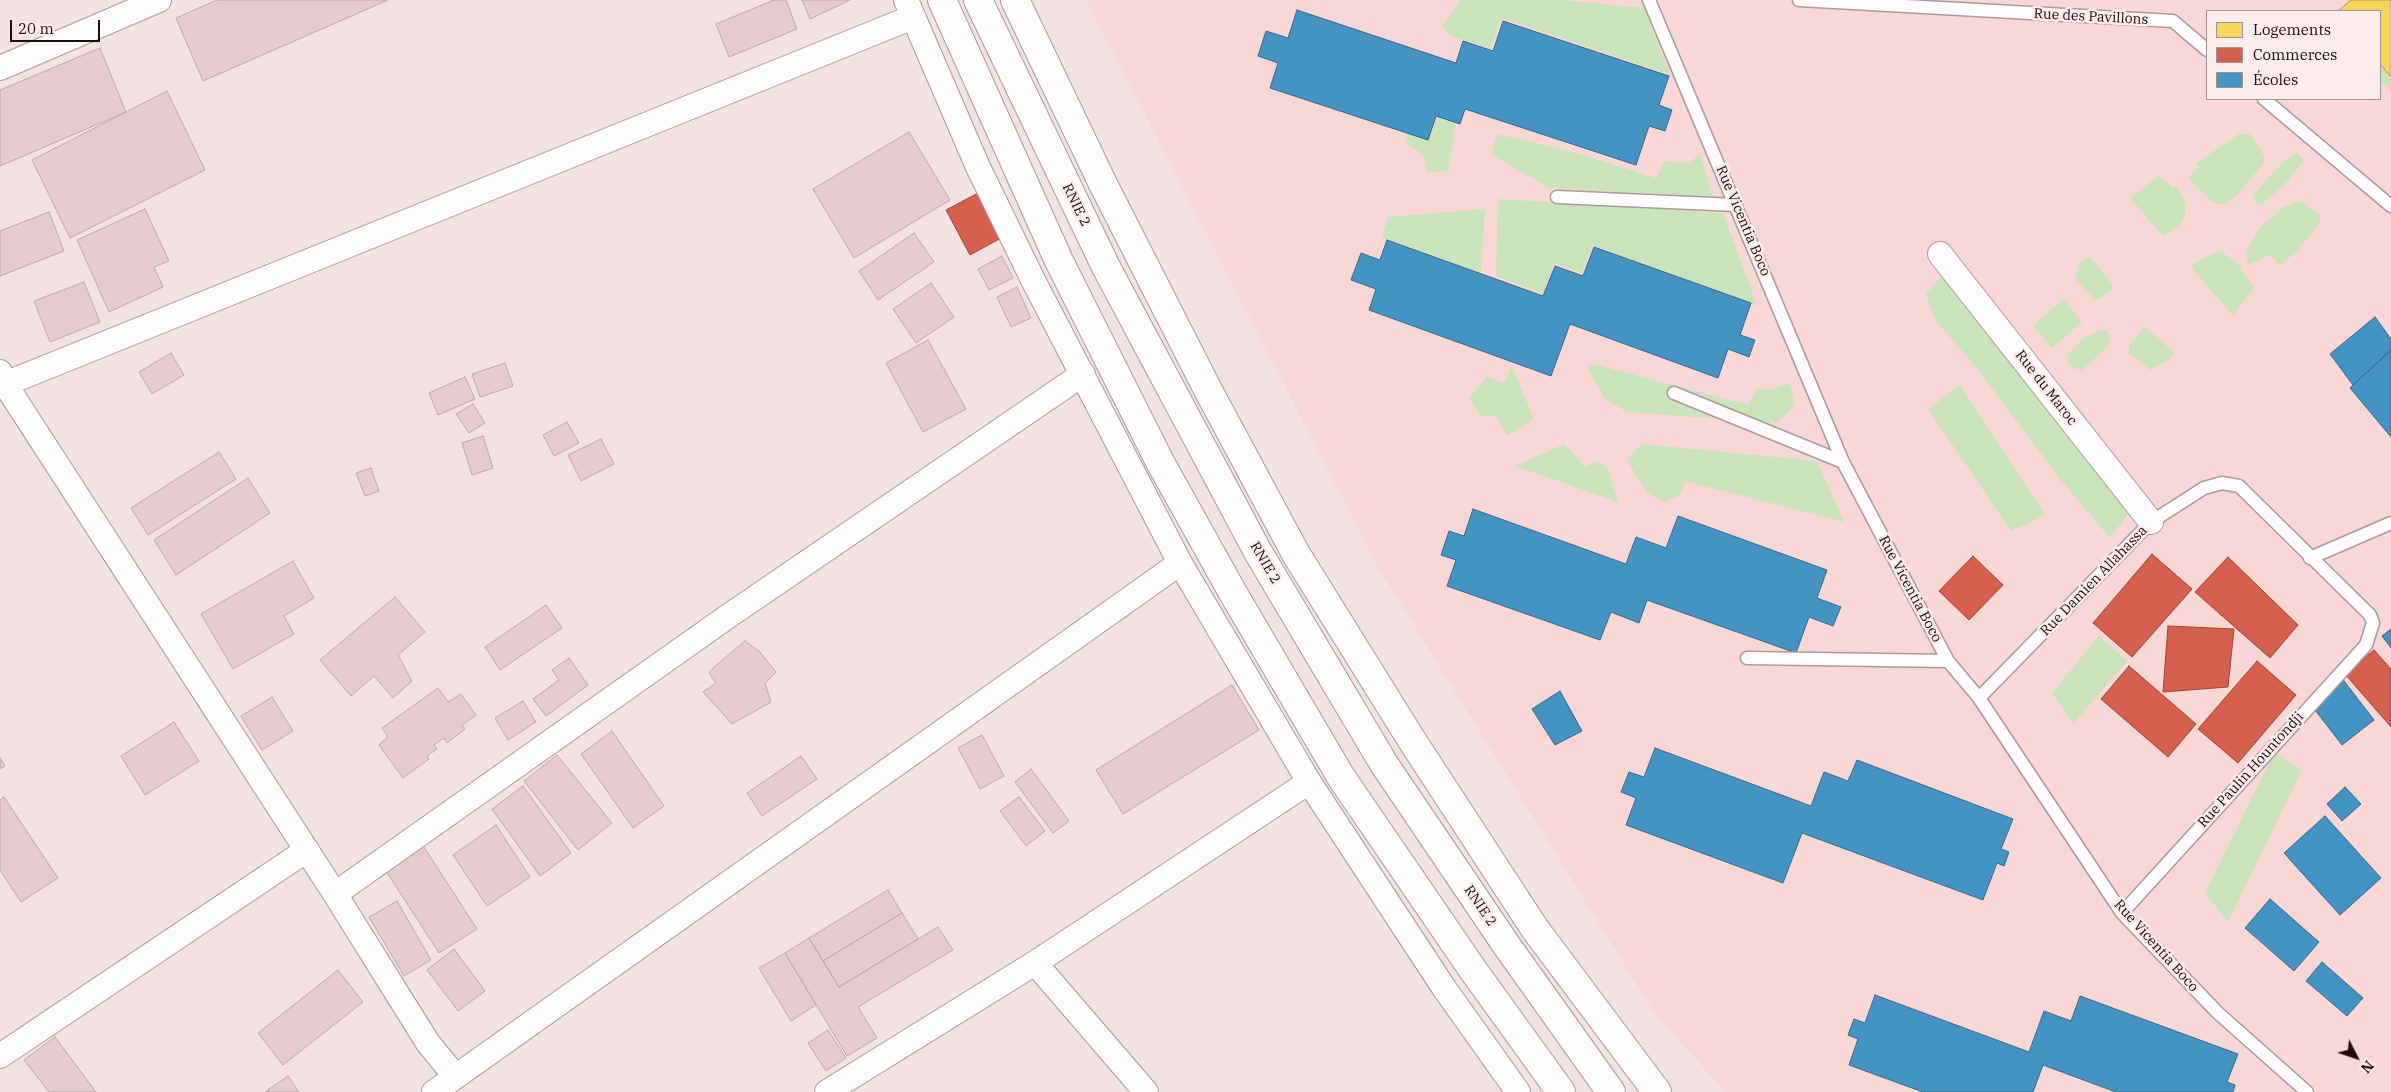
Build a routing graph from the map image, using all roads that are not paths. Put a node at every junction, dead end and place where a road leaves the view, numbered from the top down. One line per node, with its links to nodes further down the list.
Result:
1 (159, 0): 9 (street)
2 (942, 0): 37 (main road)
3 (978, 0): 38 (main road, RNIE 2 / RNIE 2)
4 (1015, 0): 39 (main road)
5 (1648, 0): 12 (lane, Rue Vicentia Boco)
6 (1799, 0): 8 (lane, Rue des Pavillons)
7 (910, 8): 15 (street); 16 (street)
8 (2206, 49)
9 (0, 68)
10 (2265, 100): 13 (lane)
11 (1557, 196): 12 (lane)
12 (1736, 205): 18 (lane, Rue Vicentia Boco)
13 (2391, 206)
14 (1940, 254): 19 (street, Rue du Maroc)
15 (1083, 374): 22 (street); 28 (street)
16 (2, 381): 27 (street)
17 (1674, 393): 18 (lane)
18 (1843, 462): 24 (lane, Rue Vicentia Boco)
19 (2151, 522): 21 (lane, Rue Damien Allahassa); 25 (lane, Rue Damien Allahassa)
20 (2391, 523): 21 (lane)
21 (2310, 558): 29 (lane, Rue Paulin Hountondji)
22 (1180, 563): 26 (street); 32 (street)
23 (1747, 658): 24 (lane)
24 (1948, 662): 25 (lane, Rue Vicentia Boco)
25 (1979, 698): 29 (lane, Rue Vicentia Boco)
26 (1309, 782): 30 (street); 36 (street)
27 (307, 850): 28 (street); 31 (street)
28 (335, 894): 32 (street)
29 (2122, 913): 40 (lane, Rue Vicentia Boco)
30 (1035, 963): 34 (street); 35 (street)
31 (0, 1056)
32 (454, 1076): 33 (street)
33 (434, 1092)
34 (827, 1092)
35 (1146, 1092)
36 (1518, 1092)
37 (1561, 1092)
38 (1611, 1092)
39 (1657, 1092)
40 (2307, 1092)

